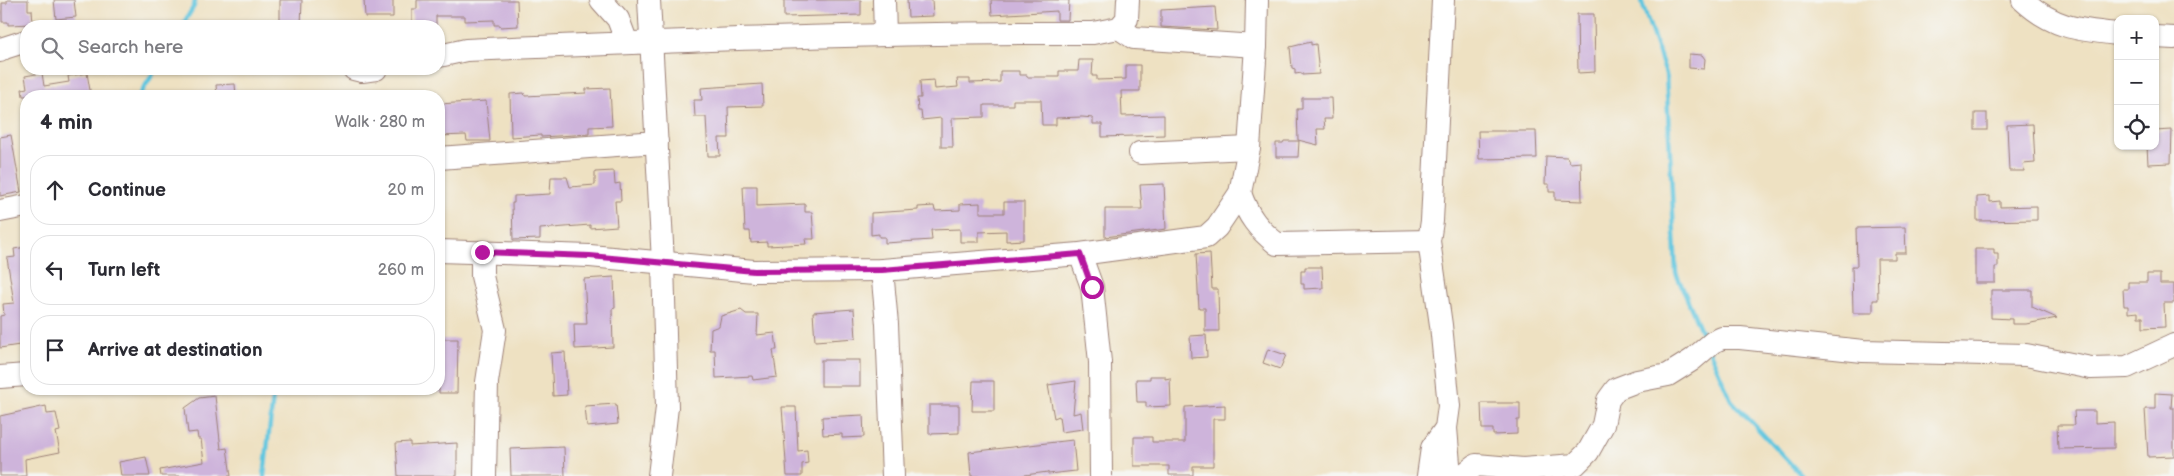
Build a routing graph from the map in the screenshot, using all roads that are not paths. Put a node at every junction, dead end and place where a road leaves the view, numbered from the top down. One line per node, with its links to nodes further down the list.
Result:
1 (601, 0): 15 (street)
2 (649, 0): 13 (street)
3 (884, 0): 9 (street)
4 (1128, 0): 8 (street)
5 (1257, 0): 16 (street)
6 (1443, 0): 26 (street)
7 (2023, 0): 10 (street)
8 (1119, 28): 9 (street); 16 (street)
9 (885, 34): 13 (street)
10 (2114, 34)
11 (2159, 37): 12 (street)
12 (2174, 38)
13 (651, 42): 15 (street); 19 (street)
14 (20, 43): 17 (street)
15 (627, 43): 18 (street)
16 (1256, 46): 20 (street)
17 (0, 51)
18 (445, 55)
19 (657, 142): 22 (street); 30 (street)
20 (1249, 148): 21 (street); 23 (street)
21 (1140, 153)
22 (445, 158)
23 (1240, 194): 26 (street); 29 (street)
24 (20, 207): 25 (street)
25 (0, 211)
26 (1429, 241): 35 (street)
27 (445, 251): 28 (street)
28 (482, 252): 30 (street); 36 (street)
29 (1080, 254): 31 (street); 39 (street)
30 (664, 262): 31 (street); 37 (street)
31 (882, 270): 38 (street)
32 (2174, 345): 42 (street)
33 (20, 375): 34 (street)
34 (0, 376)
35 (1446, 428): 40 (street); 41 (street)
36 (485, 476)
37 (659, 476)
38 (893, 476)
39 (1100, 476)
40 (1428, 476)
41 (1450, 476)
42 (1462, 476)

